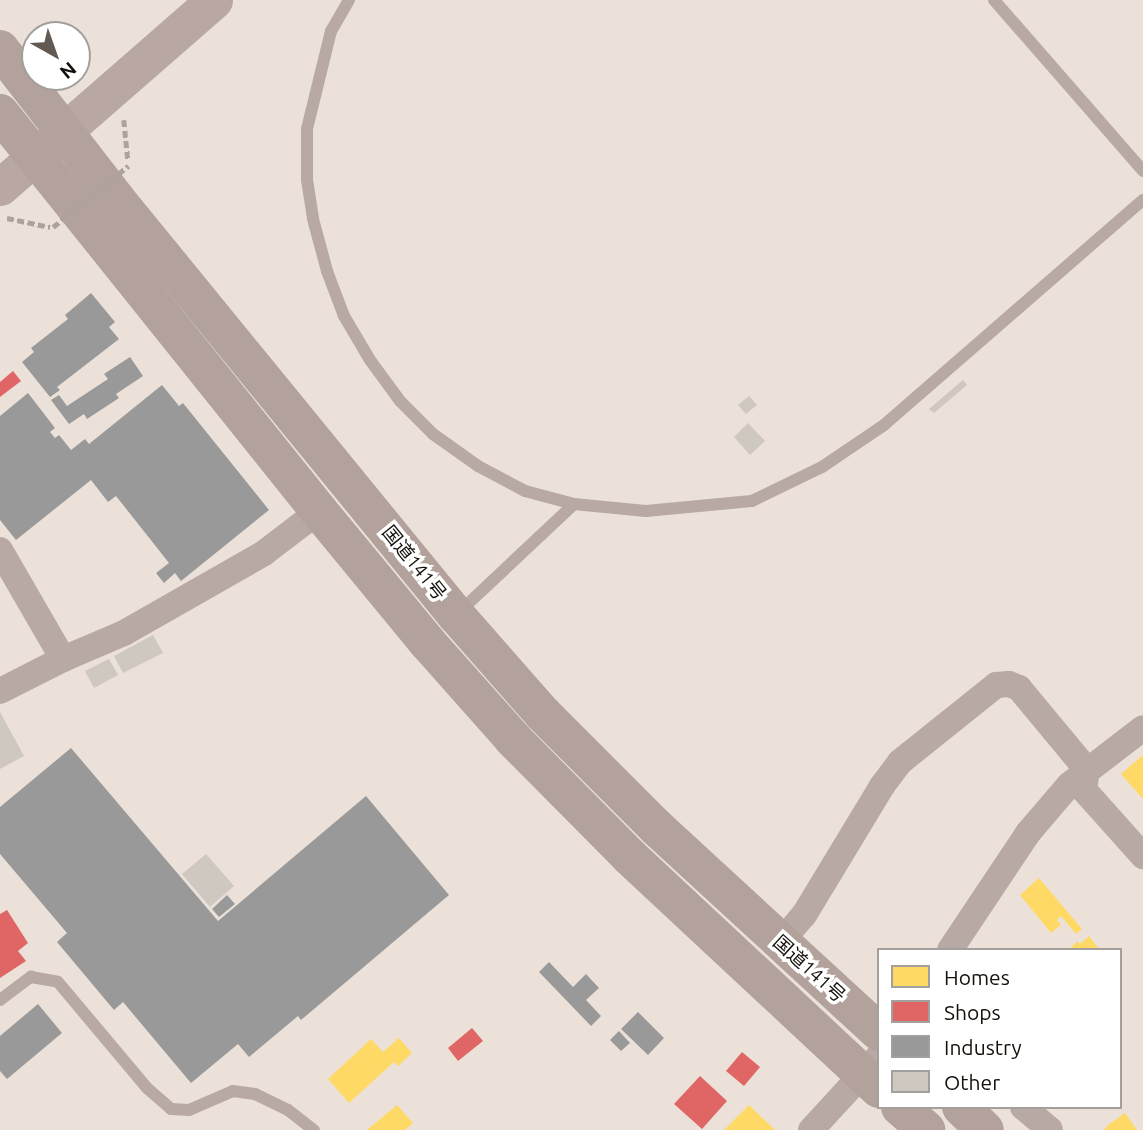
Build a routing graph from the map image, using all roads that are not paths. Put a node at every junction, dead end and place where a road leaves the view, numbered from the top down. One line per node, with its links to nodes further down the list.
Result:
1 (214, 0): 6 (main road)
2 (349, 0): 11 (lane)
3 (994, 0): 8 (lane)
4 (0, 49): 6 (highway, 国道141号)
5 (0, 113): 7 (highway, 国道141号)
6 (62, 131): 7 (main road); 14 (highway, 国道141号)
7 (33, 157): 10 (main road); 12 (highway, 国道141号)
8 (1143, 171)
9 (1143, 200): 11 (lane)
10 (3, 202)
11 (574, 504): 14 (lane)
12 (319, 511): 14 (highway, 国道141号); 15 (street)
13 (0, 550): 15 (street)
14 (441, 629): 20 (highway, 国道141号); 24 (highway, 国道141号)
15 (63, 659): 16 (street)
16 (0, 691)
17 (1143, 728): 18 (street)
18 (1087, 770): 19 (street); 20 (street); 21 (street)
19 (1143, 856)
20 (780, 942): 23 (highway, 国道141号)
21 (951, 948)
22 (0, 1000): 28 (lane)
23 (877, 1030)
24 (873, 1074): 29 (street)
25 (902, 1109): 30 (highway)
26 (963, 1109): 31 (highway)
27 (1025, 1109): 32 (street)
28 (314, 1130)
29 (811, 1130)
30 (926, 1130)
31 (985, 1130)
32 (1049, 1130)

